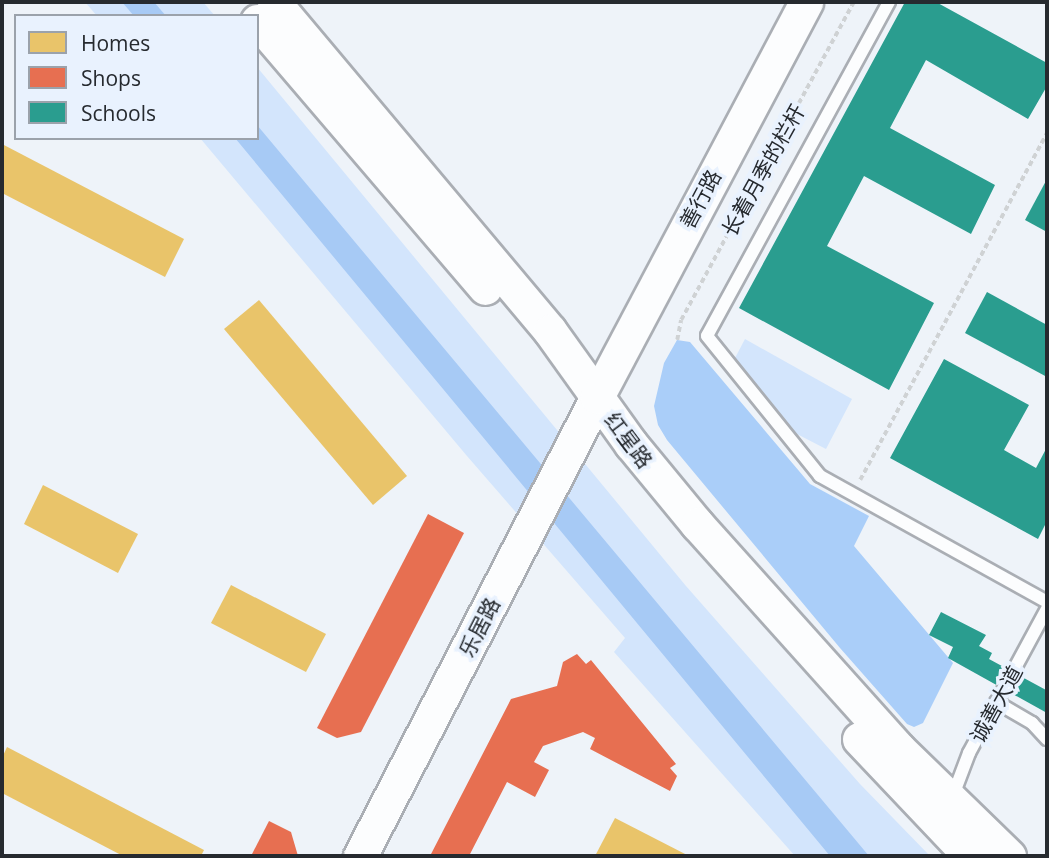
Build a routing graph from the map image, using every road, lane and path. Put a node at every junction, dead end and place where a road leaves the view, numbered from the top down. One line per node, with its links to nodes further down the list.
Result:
1 (274, 2): 8 (main road, 红星路)
2 (806, 2): 8 (main road, 善行路)
3 (854, 2): 7 (path, 长着月季的栏杆)
4 (889, 2): 9 (lane)
5 (259, 23): 8 (main road, 红星路)
6 (1047, 132): 9 (path)
7 (677, 340)
8 (591, 408): 14 (main road, 红星路); 15 (main road, 乐居路)
9 (853, 494): 10 (lane)
10 (1047, 602)
11 (1047, 609): 12 (lane, 诚善大道)
12 (996, 702): 13 (lane); 14 (lane, 诚善大道)
13 (1047, 738)
14 (942, 829): 16 (main road, 红星路); 17 (main road, 红星路)
15 (359, 856)
16 (970, 856)
17 (1009, 856)

